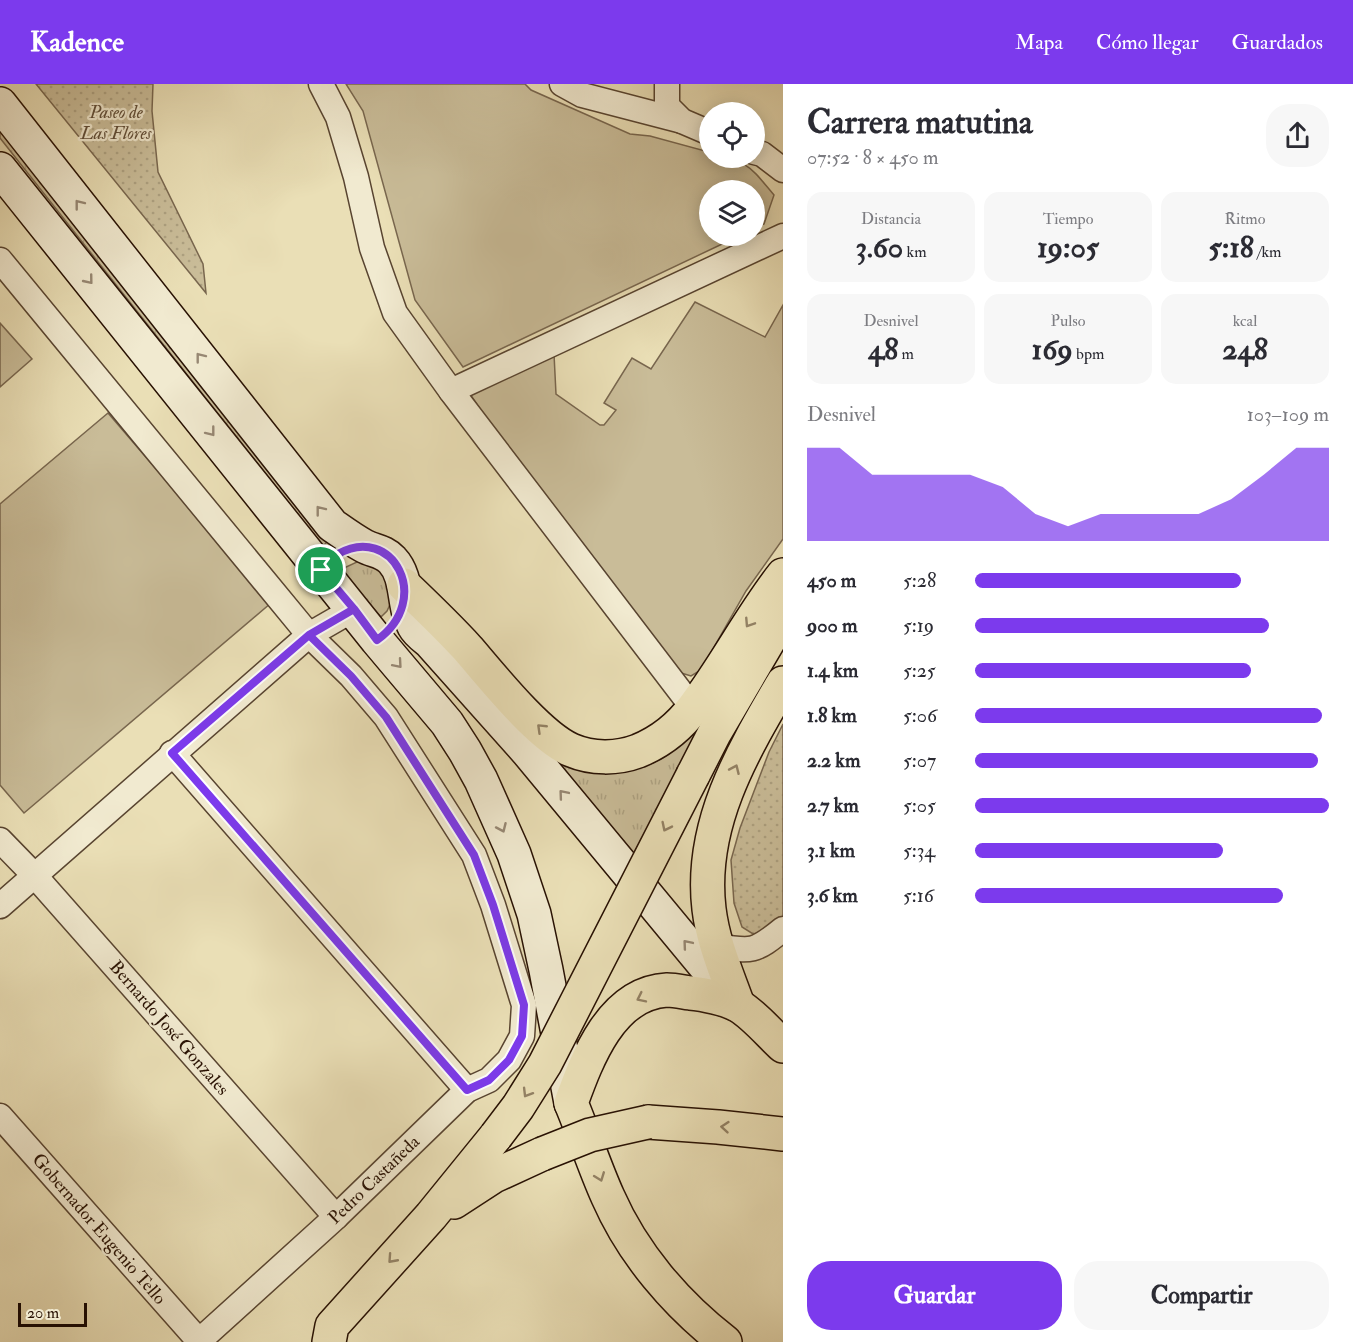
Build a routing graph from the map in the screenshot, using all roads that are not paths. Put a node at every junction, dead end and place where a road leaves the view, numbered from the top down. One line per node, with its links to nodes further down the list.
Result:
1 (321, 84): 12 (street)
2 (562, 84): 5 (street)
3 (667, 84): 5 (street)
4 (0, 104): 13 (main road, one-way to 4)
5 (682, 121): 6 (street)
6 (699, 128)
7 (765, 156): 9 (street)
8 (0, 169): 14 (main road, one-way to 14)
9 (783, 170)
10 (783, 236): 12 (street)
11 (0, 260): 19 (street)
12 (451, 391): 22 (street)
13 (365, 547): 14 (main road); 16 (main road)
14 (321, 570): 17 (main road)
15 (783, 575): 22 (main road, one-way to 22)
16 (405, 592): 20 (main road); 22 (main road, one-way to 16); 29 (main road, one-way to 16)
17 (354, 609): 19 (street); 20 (main road)
18 (783, 616): 35 (main road, one-way to 35, bridge)
19 (309, 635): 23 (street); 31 (street, Pedro Castañeda)
20 (377, 640): 32 (main road, one-way to 32)
21 (783, 683): 28 (main road, one-way to 21)
22 (693, 708)
23 (172, 753): 25 (street); 31 (street)
24 (0, 840): 25 (street, Bernardo José Gonzales)
25 (35, 876): 26 (street); 36 (street, Bernardo José Gonzales)
26 (0, 906)
27 (783, 929): 28 (street)
28 (717, 946): 29 (main road)
29 (738, 1005): 30 (main road); 32 (main road, one-way to 32)
30 (783, 1046)
31 (467, 1090): 36 (street, Pedro Castañeda)
32 (571, 1103): 39 (main road, one-way to 39)
33 (0, 1116): 38 (street, Gobernador Eugenio Tello)
34 (783, 1134): 35 (main road, one-way to 35, bridge)
35 (431, 1216): 37 (main road, one-way to 37)
36 (336, 1217): 38 (street, Pedro Castañeda)
37 (325, 1337)
38 (199, 1342)
39 (725, 1342)

